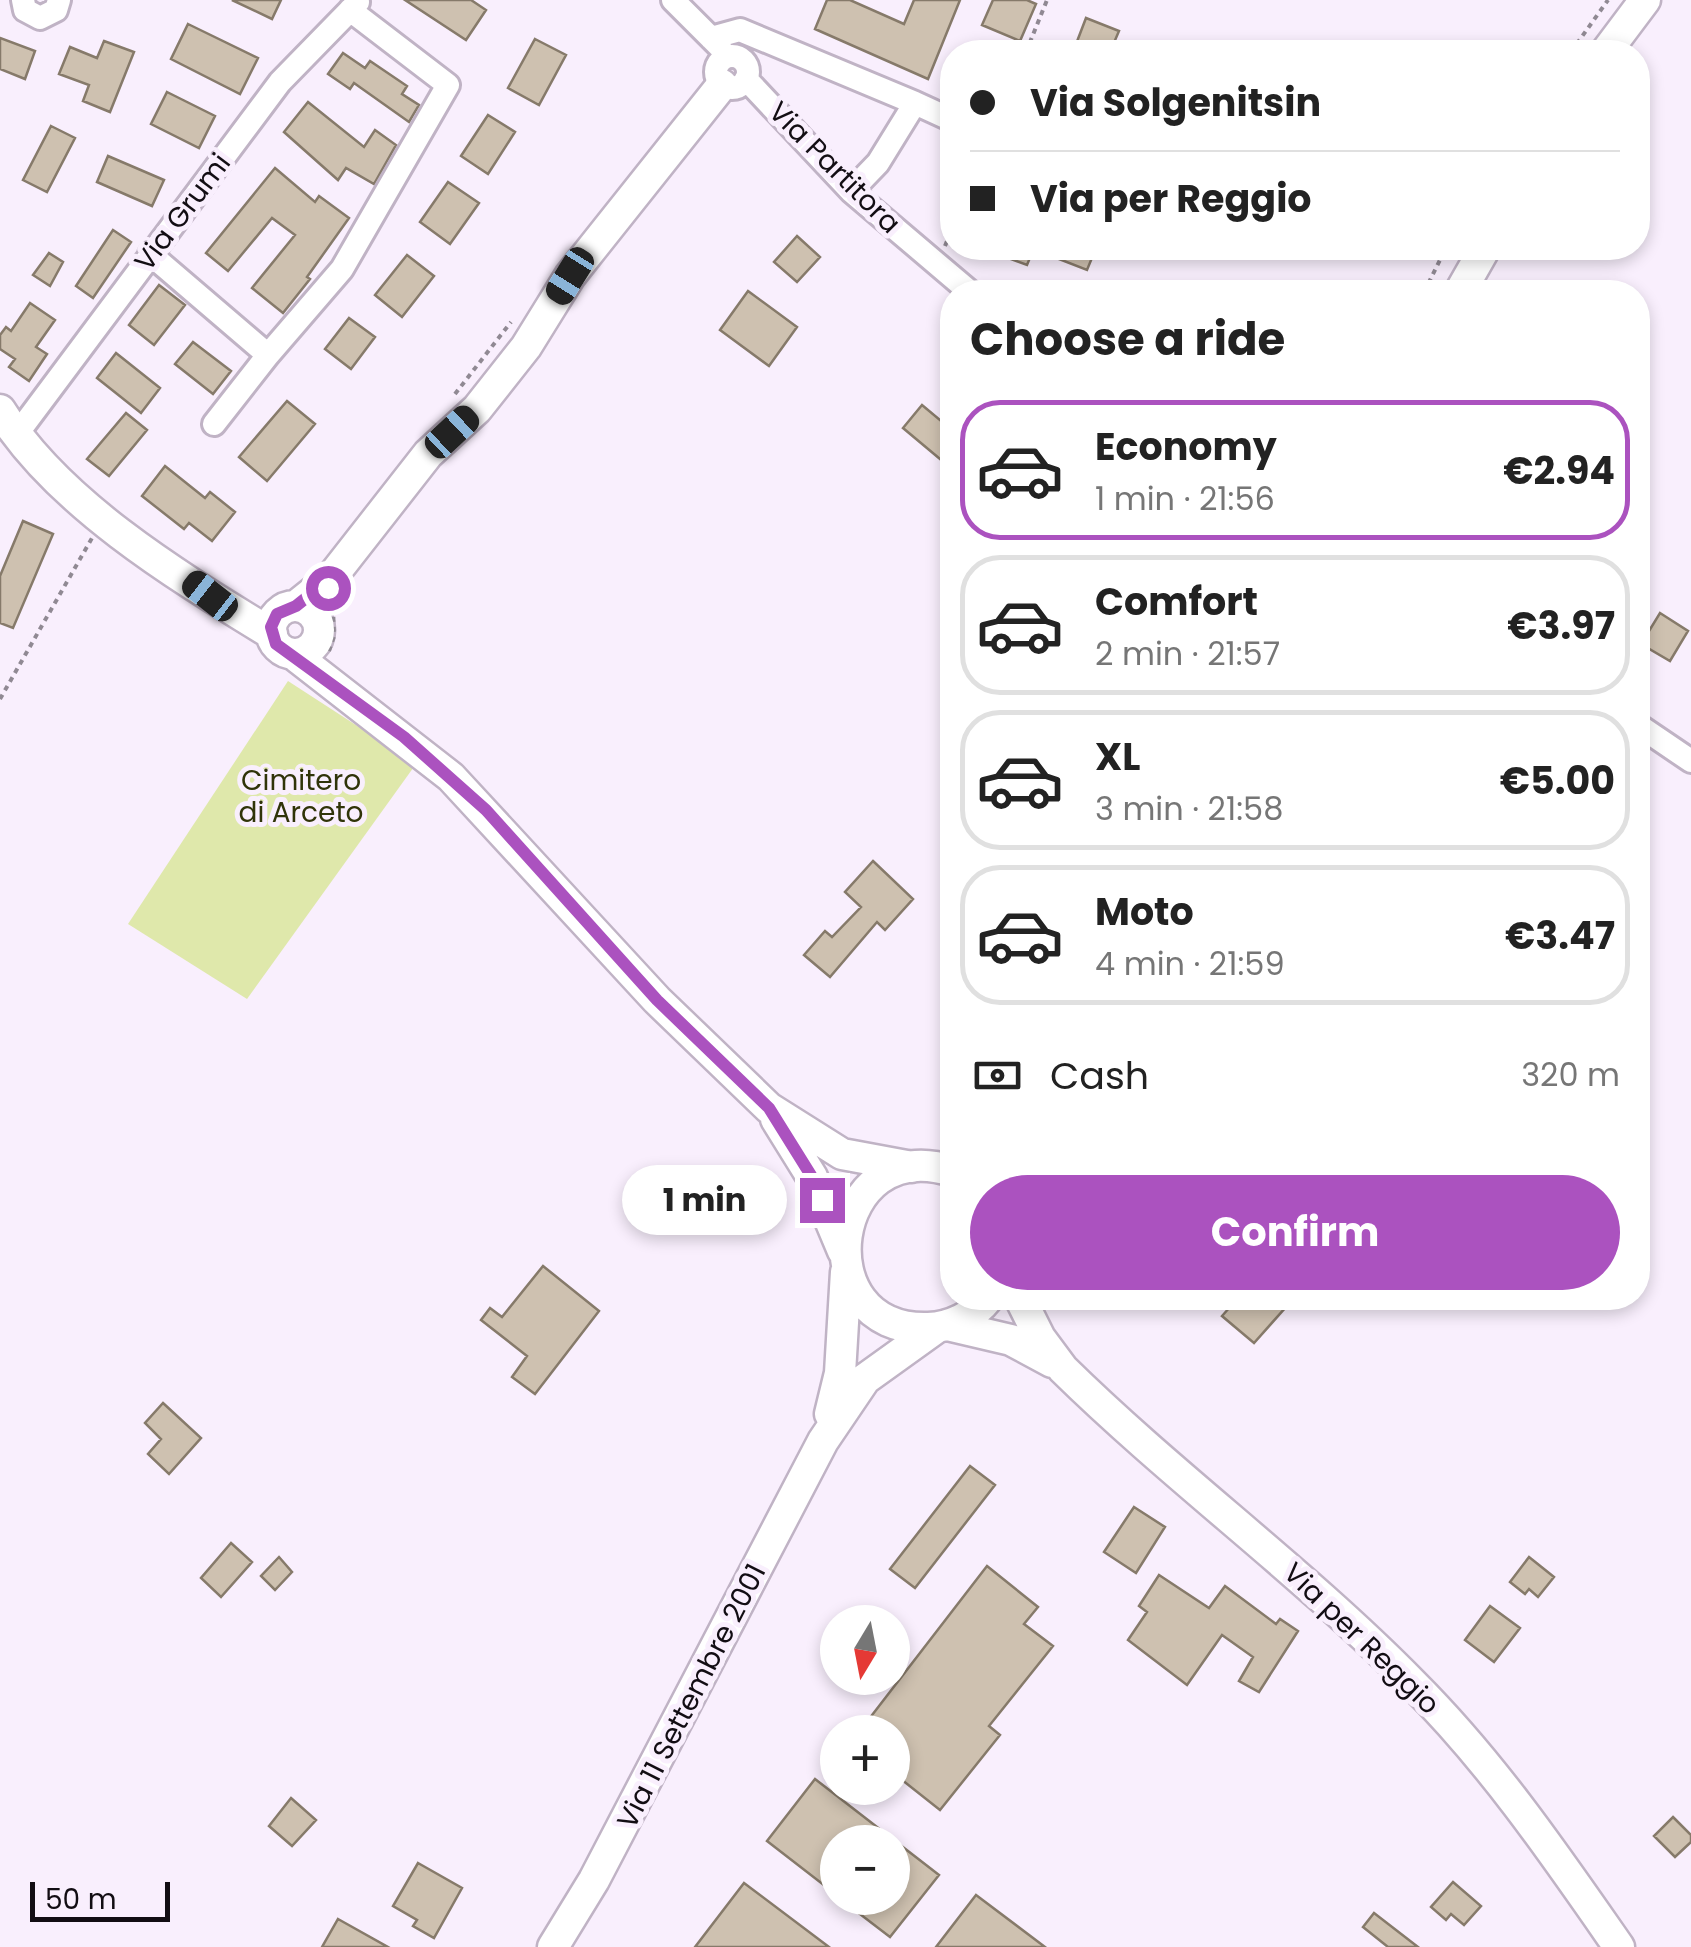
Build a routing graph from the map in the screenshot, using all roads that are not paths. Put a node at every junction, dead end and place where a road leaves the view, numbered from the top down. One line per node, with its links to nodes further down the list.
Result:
1 (23, 0): 2 (street)
2 (59, 0)
3 (673, 0): 7 (street, Via Partitora)
4 (1645, 0): 6 (street)
5 (355, 5): 11 (street, Via Grumi); 13 (street)
6 (1615, 40)
7 (726, 65): 8 (street); 10 (street, Via Partitora); 16 (street)
8 (915, 103): 9 (street); 10 (street)
9 (940, 114)
10 (850, 191): 12 (street, Via Partitora)
11 (150, 254): 13 (street); 14 (street, Via Grumi)
12 (956, 280)
13 (268, 355): 15 (street)
14 (8, 422): 16 (street)
15 (214, 424)
16 (296, 629): 19 (street)
17 (1650, 733): 18 (street)
18 (1691, 762)
19 (769, 1108): 20 (street); 22 (street)
20 (912, 1166): 21 (street); 22 (street, Via 11 Settembre 2001)
21 (940, 1168)
22 (845, 1260): 25 (street); 27 (street, Via 11 Settembre 2001)
23 (975, 1310): 25 (street, Via 11 Settembre 2001)
24 (1026, 1310): 26 (street, Via per Reggio)
25 (942, 1326): 26 (street, Via per Reggio); 27 (street, Via 11 Settembre 2001)
26 (1063, 1369): 29 (street, Via per Reggio)
27 (823, 1441): 28 (street, Via 11 Settembre 2001)
28 (552, 1947)
29 (1619, 1947)

